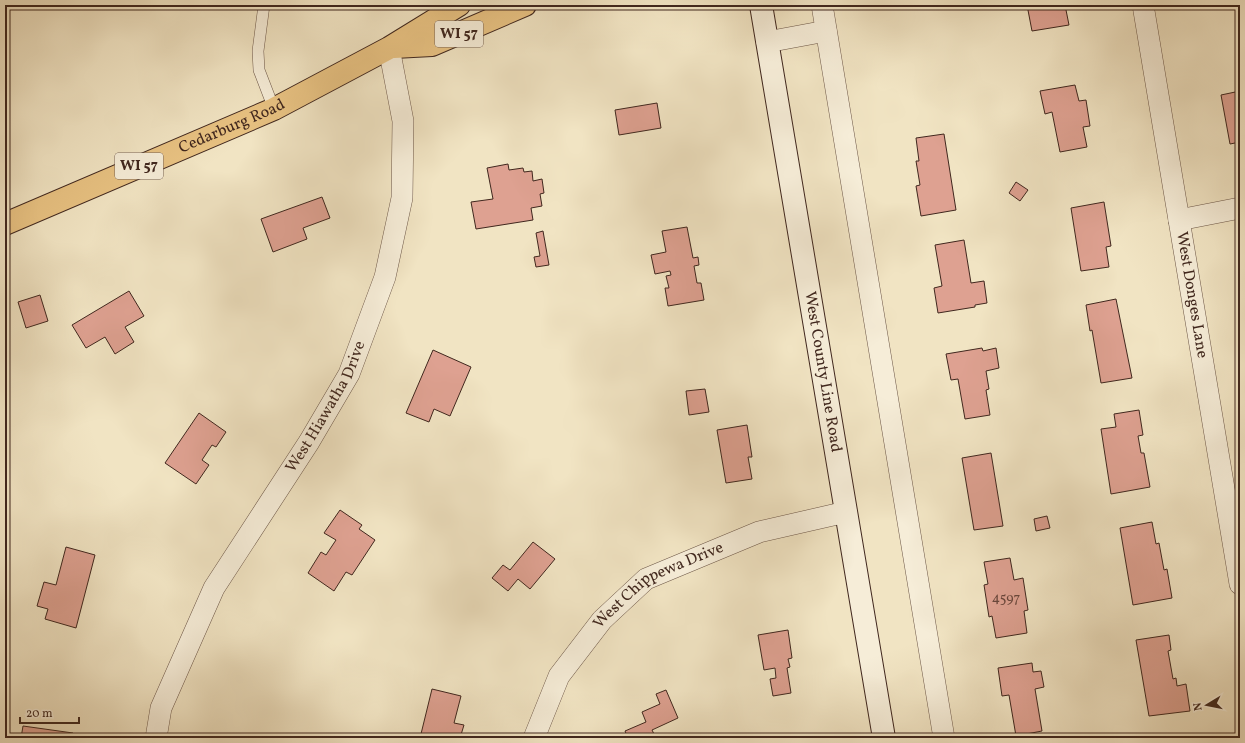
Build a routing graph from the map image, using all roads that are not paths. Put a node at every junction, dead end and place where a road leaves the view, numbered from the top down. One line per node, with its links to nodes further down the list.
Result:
1 (264, 5): 10 (lane)
2 (459, 5): 9 (main road, Cedarburg Road / WI 57)
3 (525, 5): 9 (main road, Cedarburg Road / WI 57)
4 (761, 5): 8 (street, West County Line Road)
5 (822, 5): 7 (street)
6 (1143, 5): 12 (street, West Donges Lane)
7 (826, 31): 8 (street); 19 (street)
8 (767, 42): 14 (street, West County Line Road)
9 (389, 48): 10 (main road, Cedarburg Road / WI 57); 16 (street, West Hiawatha Drive)
10 (274, 109): 13 (main road, Cedarburg Road / WI 57)
11 (1240, 208): 12 (street)
12 (1179, 220): 15 (street, West Donges Lane)
13 (5, 224)
14 (846, 512): 17 (street, West Chippewa Drive); 18 (street, West County Line Road)
15 (1240, 584)
16 (156, 738)
17 (534, 738)
18 (884, 738)
19 (944, 738)

